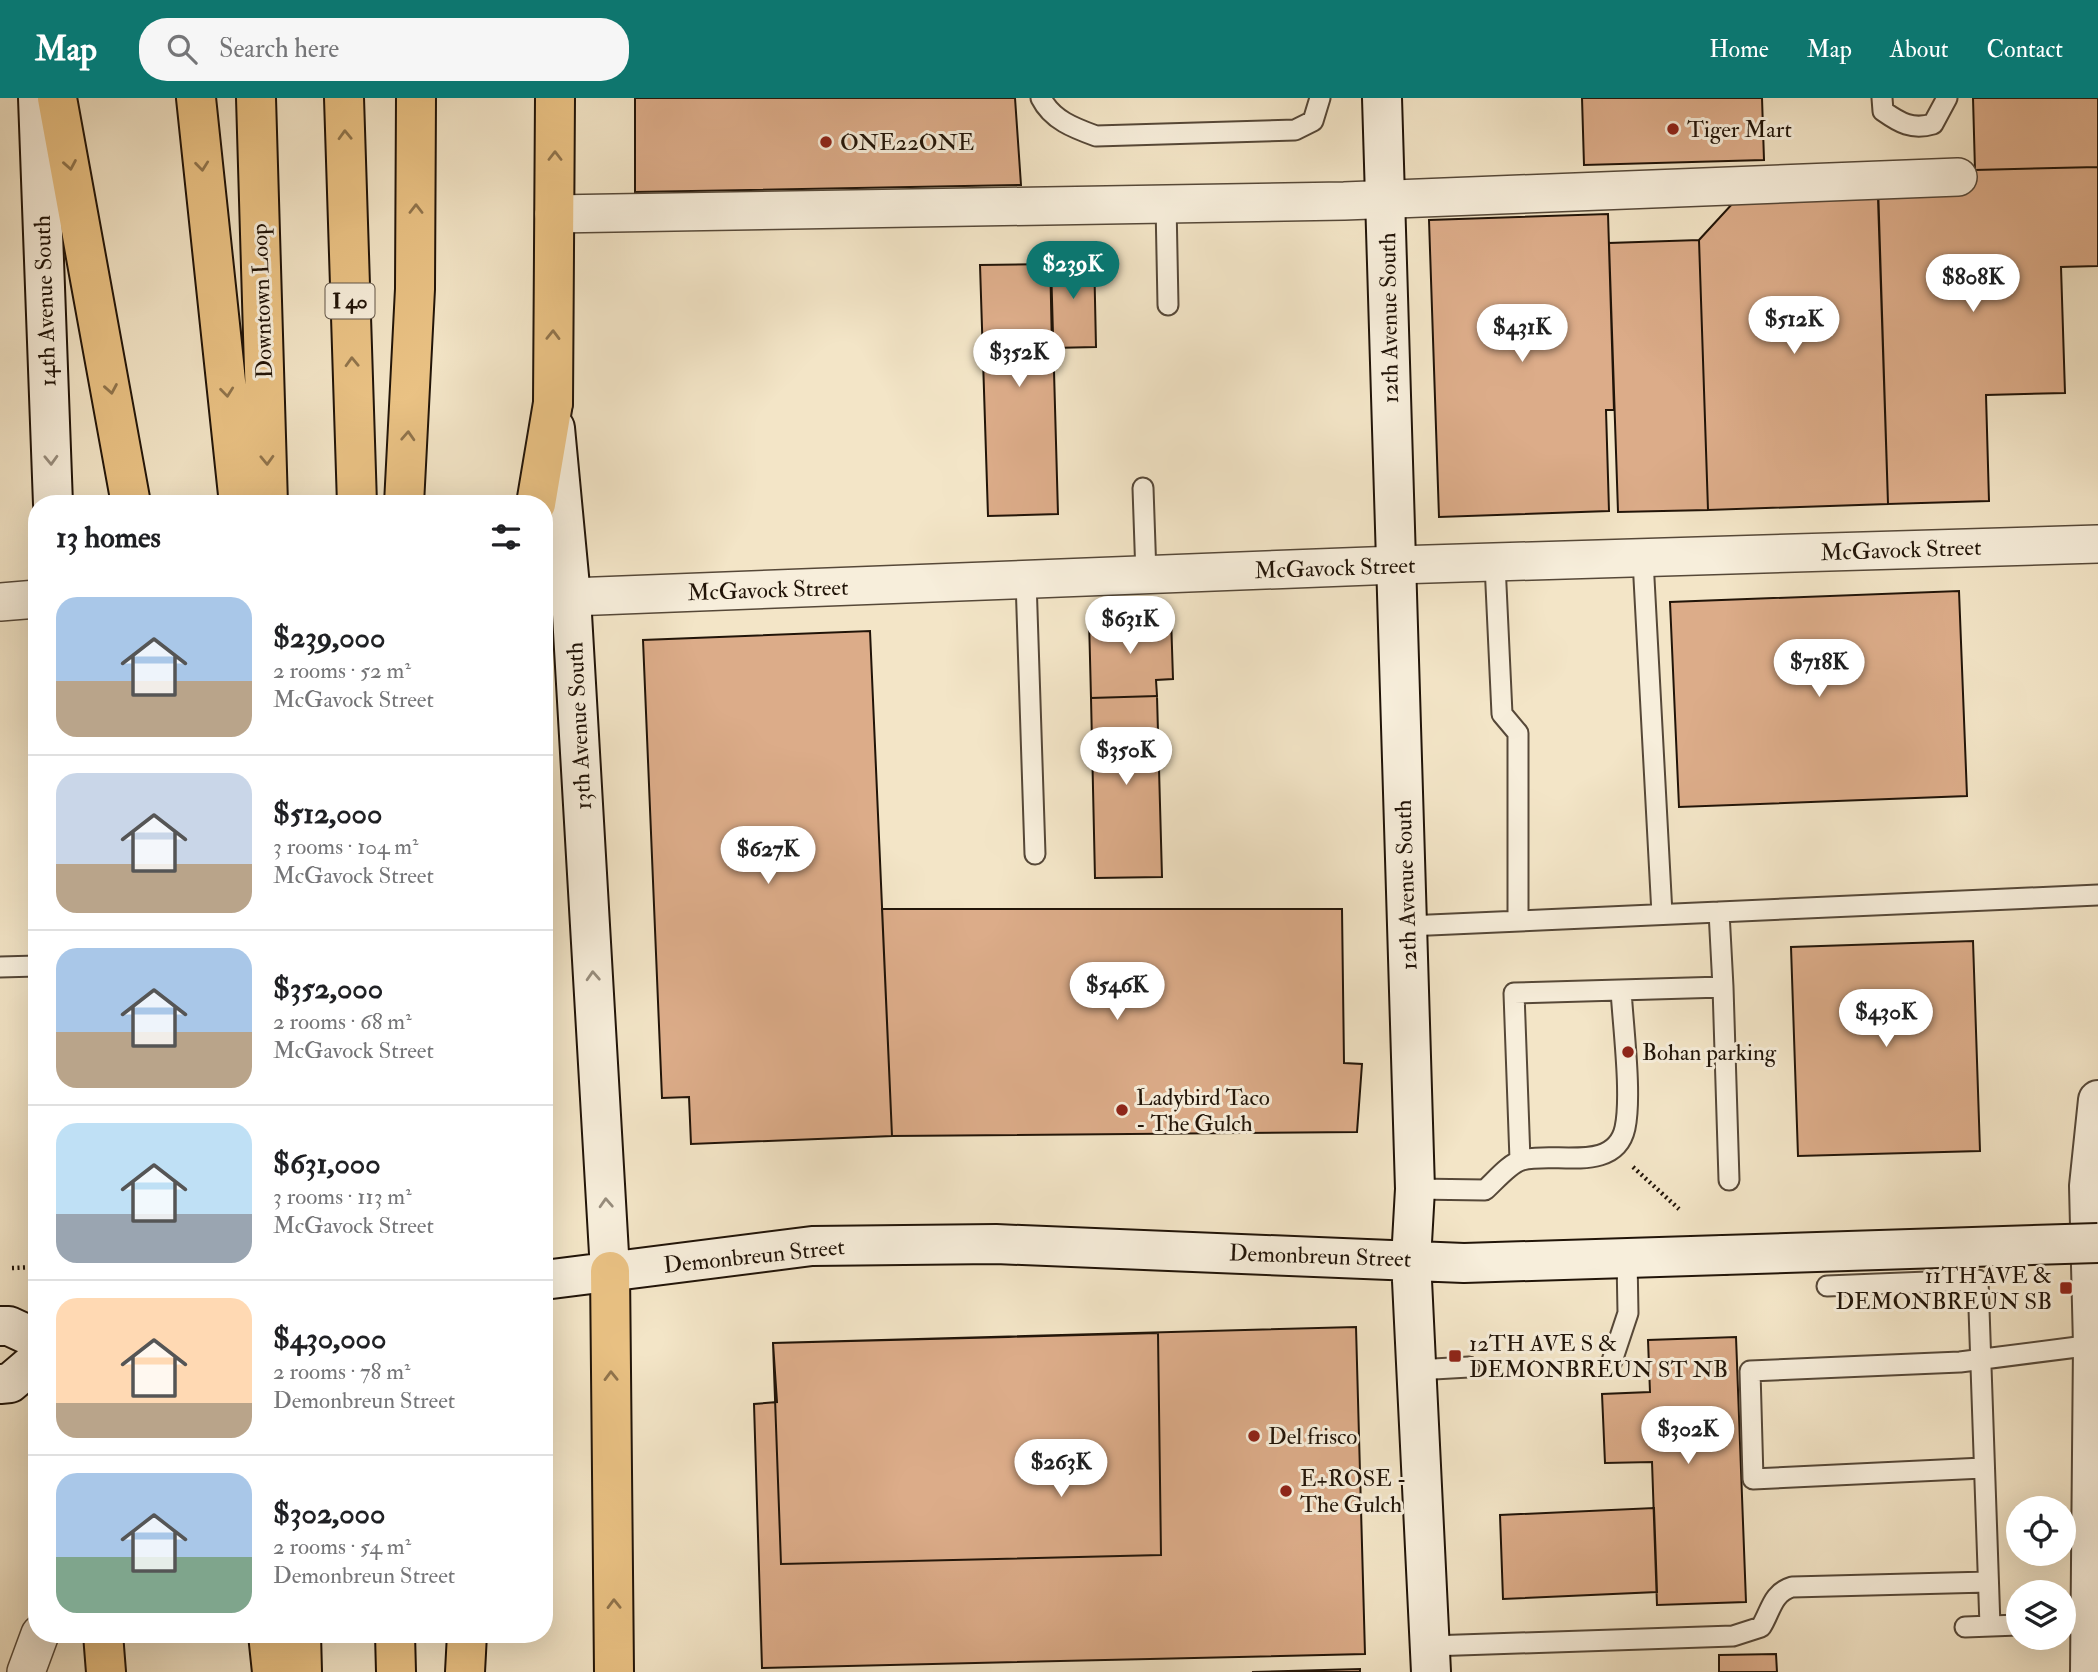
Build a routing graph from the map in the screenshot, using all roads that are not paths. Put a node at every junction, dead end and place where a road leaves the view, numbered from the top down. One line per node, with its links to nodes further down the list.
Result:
1 (38, 98): 20 (main road, 14th Avenue South, one-way to 20)
2 (57, 98): 21 (main road, one-way to 21)
3 (196, 98): 22 (main road, one-way to 22)
4 (256, 98): 23 (main road, Downtown Loop, one-way to 23)
5 (344, 98): 24 (main road, I 40, one-way to 5)
6 (416, 98): 25 (main road, one-way to 6)
7 (555, 98): 16 (main road, 13th Avenue South, one-way to 7)
8 (1041, 98): 9 (lane)
9 (1320, 98)
10 (1382, 98): 14 (main road, 12th Avenue South)
11 (1882, 98): 12 (lane)
12 (1948, 98)
13 (1958, 177): 14 (street)
14 (1387, 200): 15 (street); 30 (main road, 12th Avenue South)
15 (1166, 204): 16 (street); 17 (lane)
16 (554, 214): 18 (main road, 13th Avenue South, one-way to 16)
17 (1168, 305)
18 (552, 403): 26 (main road); 33 (main road, 13th Avenue South)
19 (1143, 488): 31 (lane)
20 (53, 495)
21 (129, 495)
22 (238, 495)
23 (268, 495)
24 (357, 495)
25 (404, 495)
26 (537, 495)
27 (2098, 544): 28 (street, McGavock Street)
28 (1643, 560): 29 (street, McGavock Street); 39 (lane)
29 (1494, 564): 30 (street, McGavock Street); 40 (lane)
30 (1396, 565): 31 (street, McGavock Street); 41 (main road, 12th Avenue South)
31 (1146, 575): 32 (street, McGavock Street)
32 (1026, 580): 33 (street, McGavock Street); 36 (lane)
33 (571, 597): 53 (main road, 13th Avenue South, one-way to 33)
34 (28, 599): 35 (street)
35 (0, 601)
36 (1035, 854)
37 (2098, 895): 38 (lane)
38 (1719, 912): 39 (lane); 44 (lane)
39 (1662, 914): 40 (lane)
40 (1518, 921): 41 (lane)
41 (1407, 926): 49 (main road, 12th Avenue South)
42 (28, 966): 43 (lane)
43 (0, 967)
44 (1723, 987): 45 (lane); 48 (lane)
45 (1621, 989): 47 (lane); 47 (lane)
46 (2098, 1101): 58 (main road)
47 (1520, 1160): 49 (lane)
48 (1729, 1180)
49 (1415, 1189): 52 (main road, 12th Avenue South)
50 (2098, 1243): 51 (main road, Demonbreun Street, bridge)
51 (1627, 1258): 52 (main road, Demonbreun Street); 60 (lane)
52 (1411, 1260): 53 (main road, Demonbreun Street); 63 (main road, 12th Avenue South)
53 (610, 1271): 54 (main road, Demonbreun Street); 84 (main road, one-way to 53)
54 (553, 1279)
55 (1827, 1286): 59 (lane)
56 (0, 1326): 57 (main road)
57 (28, 1335)
58 (2093, 1345): 59 (lane); 67 (main road)
59 (1979, 1360): 65 (lane); 65 (lane)
60 (1612, 1361)
61 (1469, 1367): 63 (lane)
62 (28, 1368): 64 (main road)
63 (1416, 1370): 77 (main road, 12th Avenue South)
64 (0, 1384)
65 (1983, 1468): 66 (lane)
66 (1988, 1582): 69 (lane); 77 (lane)
67 (2076, 1624): 85 (main road)
68 (2006, 1625): 69 (lane)
69 (1990, 1626): 70 (lane)
70 (1965, 1627)
71 (37, 1643): 78 (street)
72 (104, 1643): 79 (main road)
73 (269, 1643): 80 (main road)
74 (301, 1643): 81 (main road)
75 (395, 1643): 82 (main road)
76 (467, 1643): 83 (main road)
77 (1430, 1659)
78 (26, 1672)
79 (106, 1672)
80 (272, 1672)
81 (302, 1672)
82 (396, 1672)
83 (465, 1672)
84 (614, 1672)
85 (2090, 1672)

